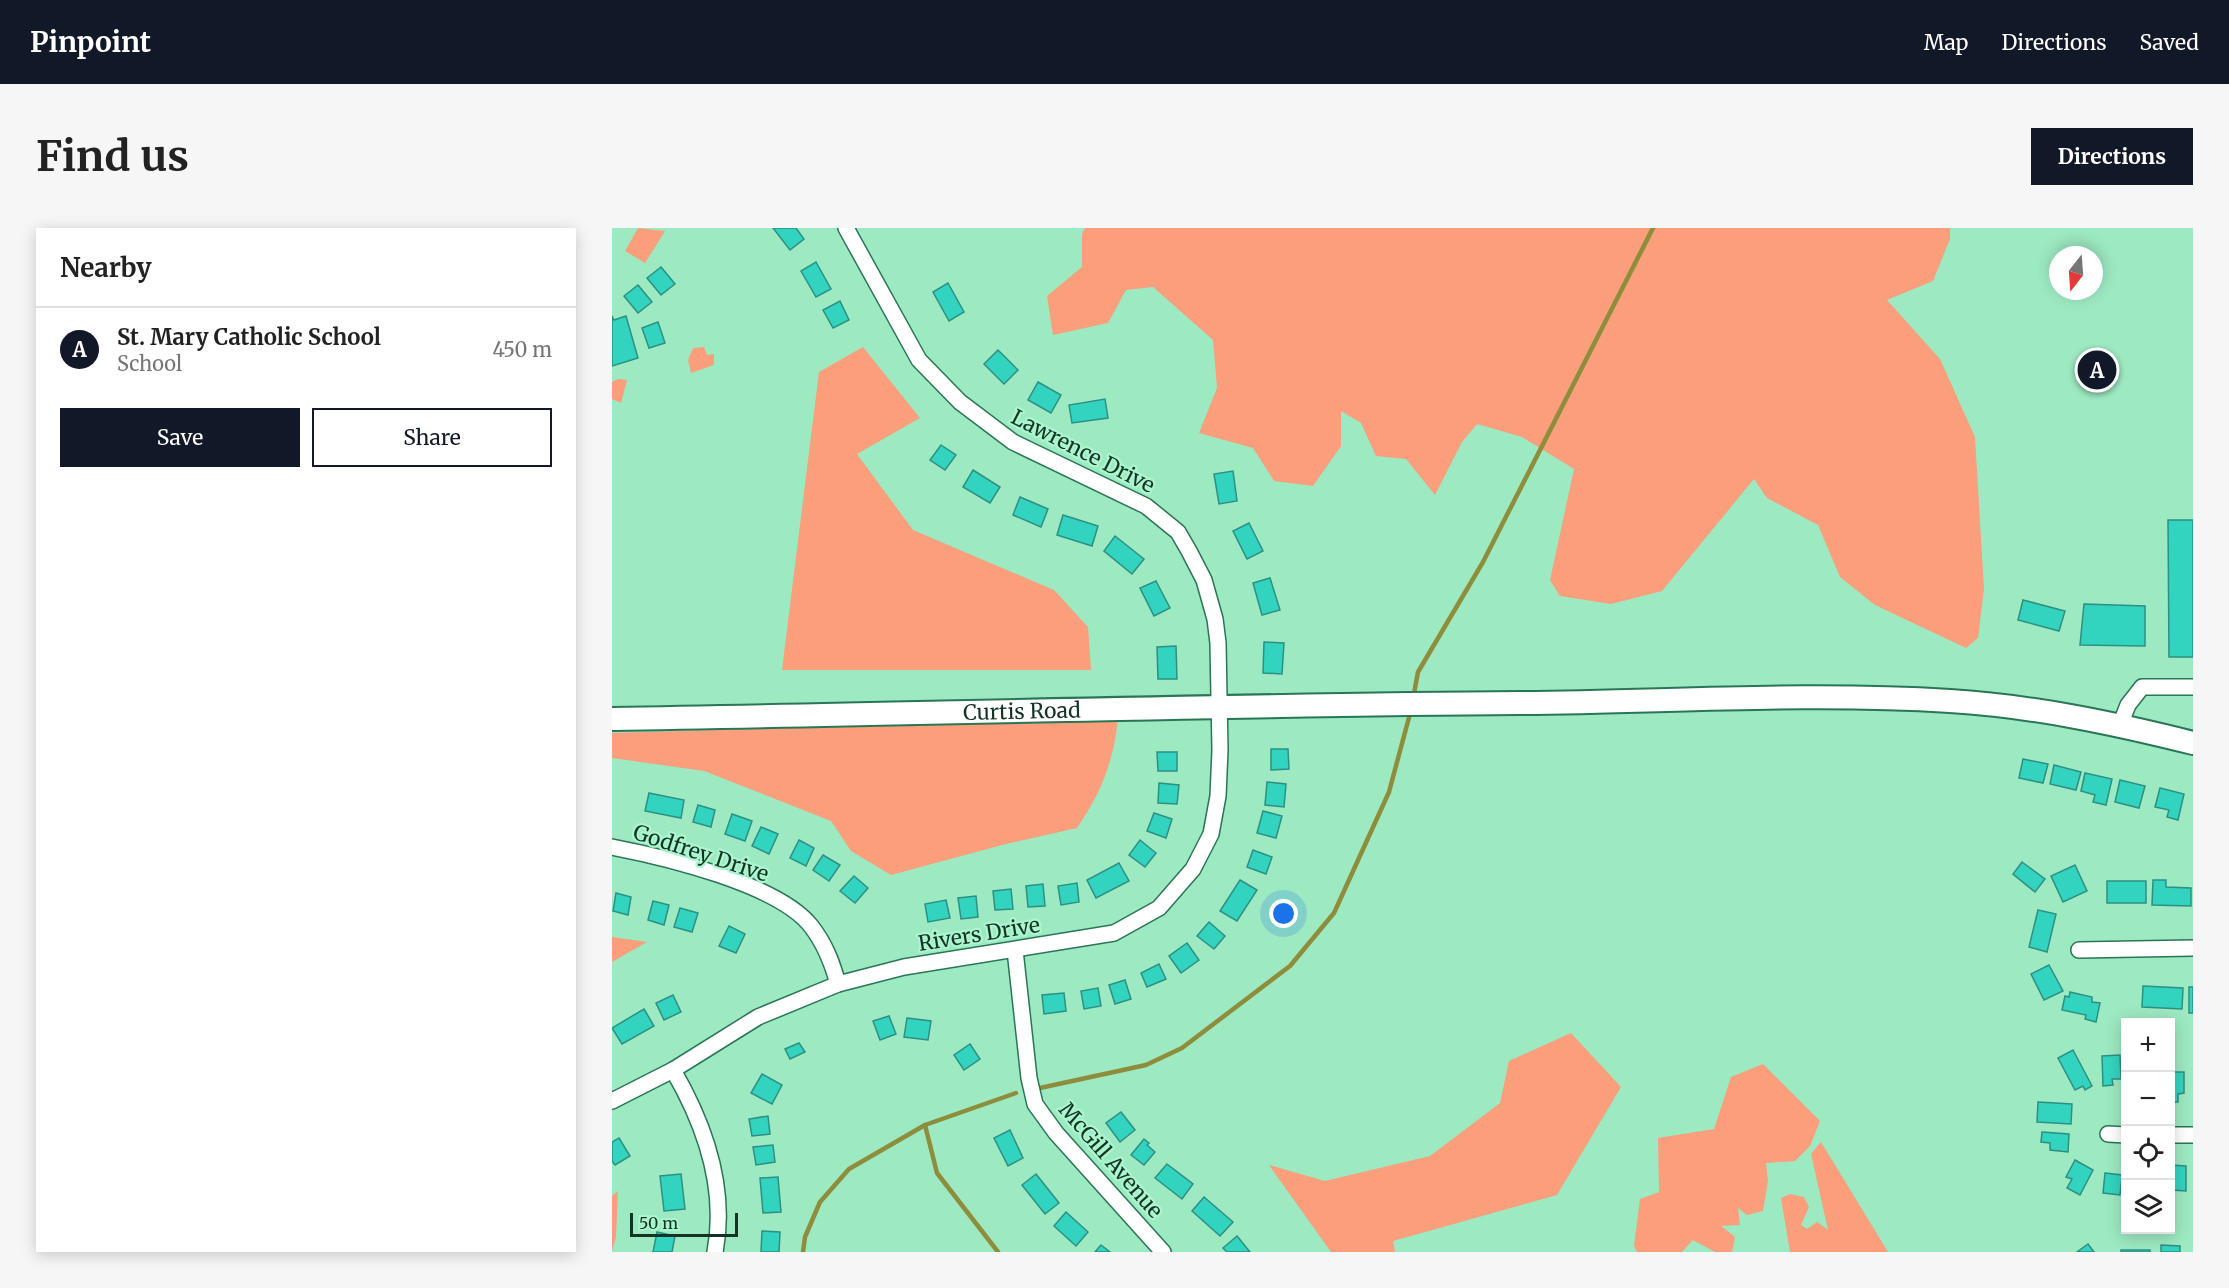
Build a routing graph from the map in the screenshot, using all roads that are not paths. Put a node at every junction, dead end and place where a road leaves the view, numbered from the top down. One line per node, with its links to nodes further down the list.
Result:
1 (846, 228): 3 (street, Lawrence Drive)
2 (2193, 687): 5 (street)
3 (1221, 708): 4 (main road, Curtis Road); 5 (main road, Curtis Road); 9 (street, Rivers Drive)
4 (612, 719)
5 (2120, 725): 6 (main road, Curtis Road)
6 (2193, 743)
7 (612, 847): 11 (street, Godfrey Drive)
8 (2193, 948): 10 (street)
9 (1015, 950): 11 (street, Rivers Drive); 19 (street, McGill Avenue)
10 (2079, 950)
11 (838, 984): 12 (street, Rivers Drive)
12 (673, 1070): 13 (street, Rivers Drive); 18 (street)
13 (612, 1101)
14 (2108, 1134): 15 (street)
15 (2121, 1135)
16 (2175, 1135): 17 (street)
17 (2193, 1135)
18 (716, 1252)
19 (1163, 1252)

